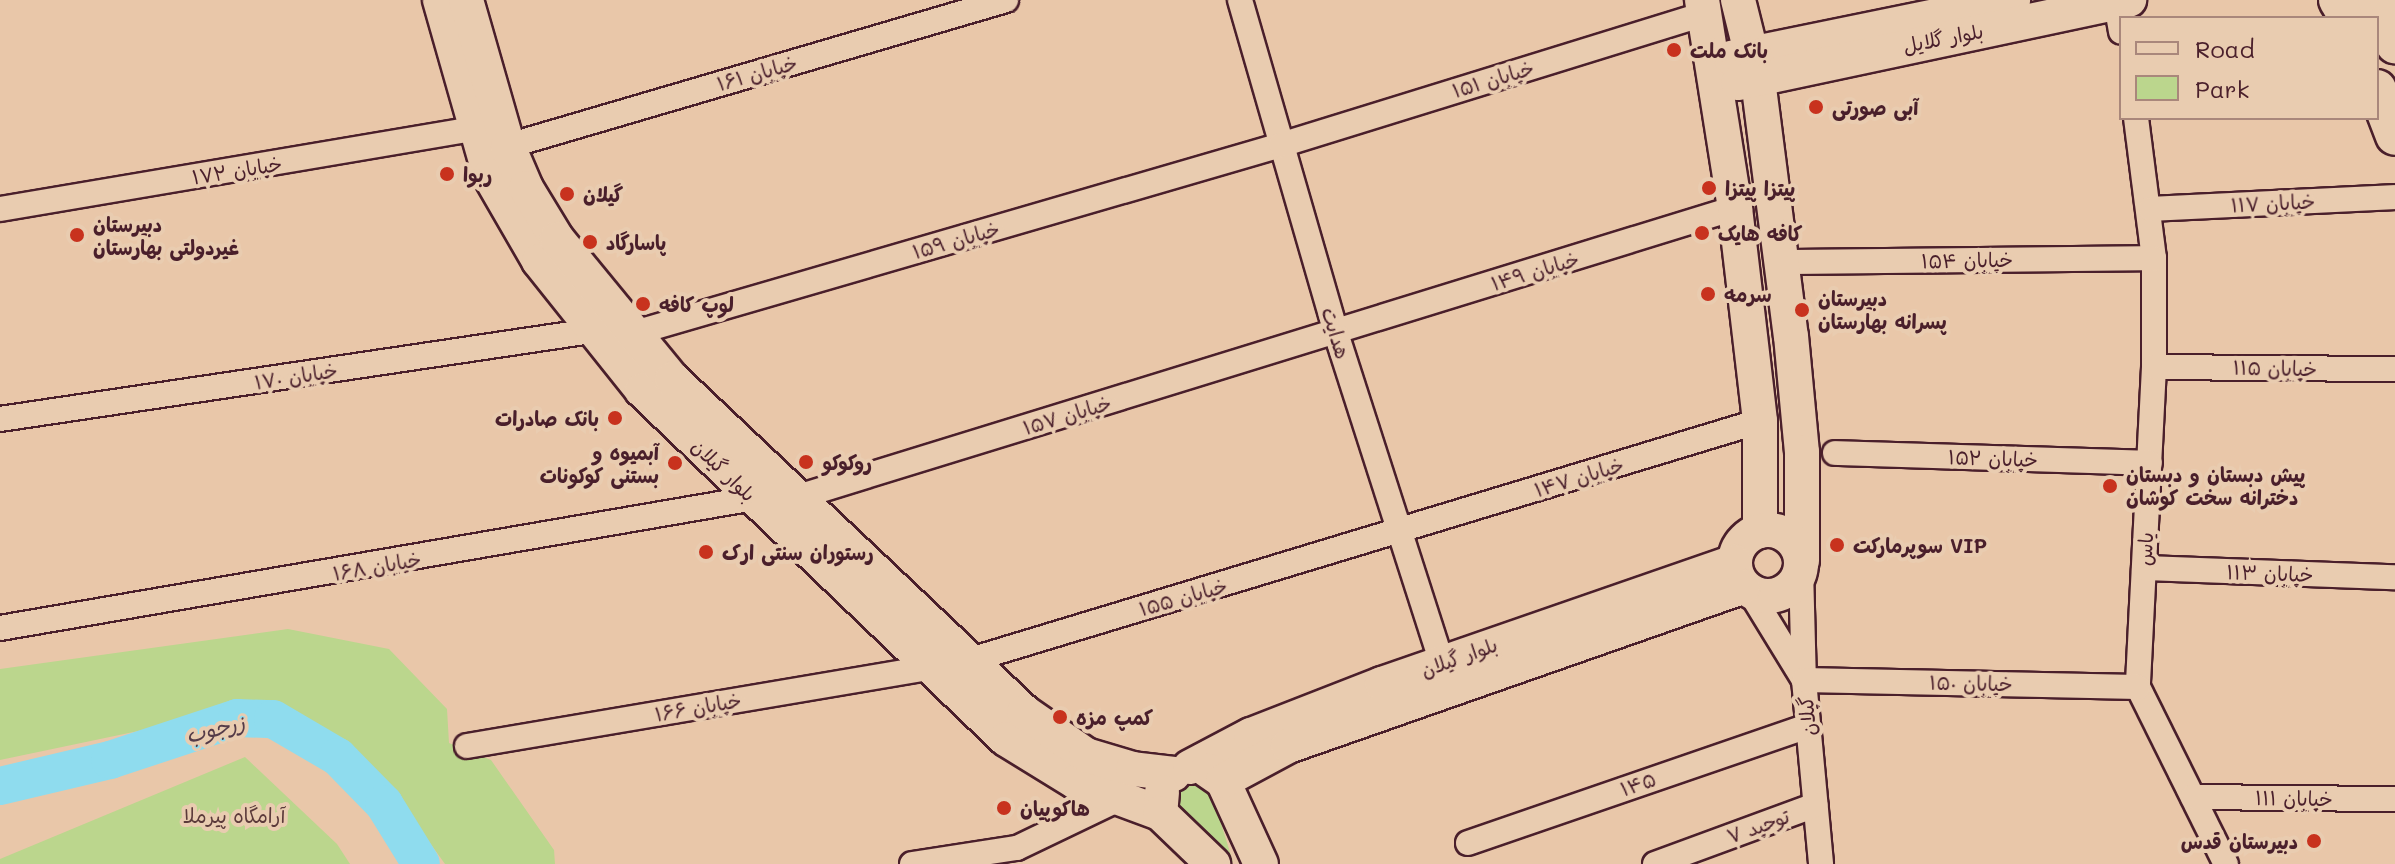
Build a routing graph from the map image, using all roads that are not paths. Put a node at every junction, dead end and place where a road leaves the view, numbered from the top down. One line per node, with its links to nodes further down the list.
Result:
1 (440, 0): 17 (main road, بلوار گیلان)
2 (466, 0): 20 (main road, بلوار گیلان)
3 (1006, 0): 20 (street, خیابان ۱۶۱)
4 (1240, 0): 19 (street, هدایت)
5 (1738, 0): 13 (main road)
6 (2013, 0): 10 (main road, بلوار گلایل)
7 (2338, 0): 8 (main road)
8 (2375, 5): 12 (main road)
9 (1704, 7): 14 (main road); 19 (street, خیابان ۱۵۱)
10 (1922, 8): 13 (main road, بلوار گلایل)
11 (2122, 12): 13 (main road, بلوار گلایل)
12 (2395, 44)
13 (1755, 66): 14 (main road, بلوار گلایل); 26 (main road)
14 (1716, 74): 22 (main road)
15 (2379, 94): 18 (main road)
16 (2136, 120): 24 (street, یاس)
17 (474, 129): 23 (street, خیابان ۱۷۲); 27 (main road, بلوار گیلان)
18 (2395, 136)
19 (1281, 145): 28 (street, هدایت); 29 (street, خیابان ۱۵۹)
20 (508, 146): 29 (main road, بلوار گیلان)
21 (2395, 197): 24 (street, خیابان ۱۱۷)
22 (1735, 208): 28 (street, خیابان ۱۴۹); 33 (main road)
23 (0, 209)
24 (2151, 209): 25 (street, یاس)
25 (2154, 258): 26 (street, خیابان ۱۵۴); 30 (street, یاس)
26 (1780, 262): 40 (main road)
27 (591, 331): 32 (street, خیابان ۱۷۰); 37 (main road, بلوار گیلان)
28 (1336, 333): 36 (street, خیابان ۱۵۷); 39 (street, هدایت)
29 (631, 334): 36 (main road, بلوار گیلان)
30 (2154, 367): 31 (street, خیابان ۱۱۵); 35 (street, یاس)
31 (2395, 369)
32 (0, 419)
33 (1760, 421): 38 (main road); 39 (street, خیابان ۱۴۷)
34 (1835, 453): 35 (street, خیابان ۱۵۲)
35 (2150, 463): 41 (street, یاس)
36 (798, 497): 45 (main road, بلوار گیلان)
37 (754, 498): 44 (street, خیابان ۱۶۸); 47 (main road, بلوار گیلان)
38 (1760, 531): 40 (main road); 43 (main road)
39 (1399, 534): 45 (street, خیابان ۱۵۵); 46 (street, هدایت)
40 (1802, 565): 43 (main road); 48 (street, گیلان)
41 (2144, 568): 42 (street, خیابان ۱۱۳); 49 (street, یاس)
42 (2395, 577)
43 (1743, 580): 46 (main road, بلوار گیلان); 48 (street); 53 (main road, بلوار گیلان)
44 (0, 628)
45 (967, 661): 52 (main road, بلوار گیلان)
46 (1442, 663): 52 (main road, بلوار گیلان)
47 (928, 668): 51 (street, خیابان ۱۶۶); 55 (main road, بلوار گیلان)
48 (1804, 680): 49 (street, خیابان ۱۵۰); 50 (street, گیلان)
49 (2138, 687): 54 (street, یاس)
50 (1808, 726): 57 (street, گیلان); 59 (street, ۱۴۵)
51 (467, 746)
52 (1182, 771): 53 (main road); 58 (main road)
53 (1225, 785): 62 (main road)
54 (2193, 797): 56 (street, خیابان ۱۱۱); 65 (street, یاس)
55 (1121, 798): 58 (main road, بلوار گیلان); 60 (street)
56 (2395, 799)
57 (1815, 805): 63 (street, توحید ۷); 64 (street, گیلان)
58 (1160, 813): 61 (main road)
59 (1468, 843)
60 (912, 864)
61 (1213, 864)
62 (1261, 864)
63 (1655, 864)
64 (1821, 864)
65 (2226, 864)

